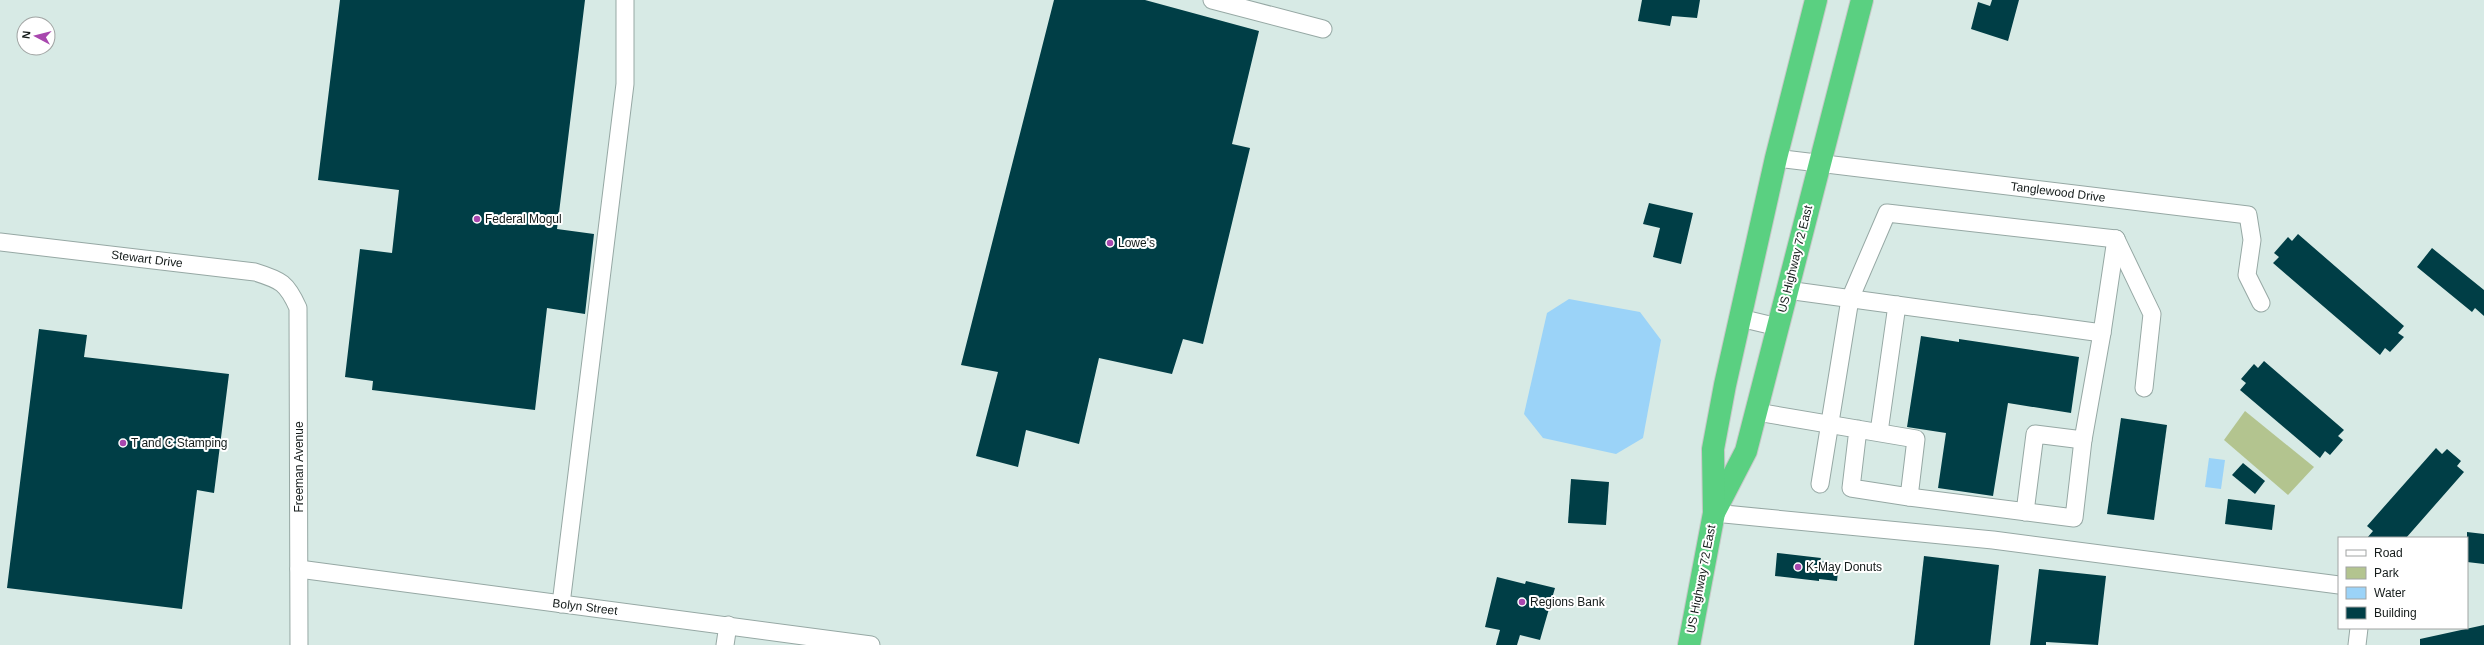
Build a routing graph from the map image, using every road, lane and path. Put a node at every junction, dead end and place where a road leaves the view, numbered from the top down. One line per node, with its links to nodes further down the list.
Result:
1 (625, 0): 30 (street)
2 (1212, 0): 5 (street)
3 (1816, 0): 6 (highway, US Highway 72 East)
4 (1862, 0): 7 (highway, US Highway 72 East)
5 (1323, 29)
6 (1776, 158): 7 (street, Tanglewood Drive); 15 (highway, US Highway 72 East)
7 (1819, 164): 11 (highway, US Highway 72 East); 13 (street, Tanglewood Drive)
8 (2116, 239): 12 (street); 17 (street); 18 (street)
9 (0, 242): 10 (street, Stewart Drive)
10 (290, 290): 28 (street, Freeman Avenue)
11 (1787, 290): 12 (street); 16 (highway, US Highway 72 East)
12 (1850, 299): 14 (street); 20 (street)
13 (2261, 303)
14 (1897, 305): 17 (street); 22 (street)
15 (1740, 318): 16 (street); 27 (highway, US Highway 72 East)
16 (1778, 327): 19 (highway, US Highway 72 East)
17 (2102, 333): 23 (street)
18 (2144, 388)
19 (1756, 412): 20 (street); 27 (highway, US Highway 72 East)
20 (1830, 424): 21 (street); 24 (street)
21 (1858, 429): 22 (street); 25 (street)
22 (1879, 432): 25 (street)
23 (2083, 440): 26 (street); 26 (street)
24 (1820, 484)
25 (1909, 497): 26 (street)
26 (2025, 512)
27 (1714, 513): 29 (street); 36 (highway, US Highway 72 East)
28 (299, 569): 30 (street, Bolyn Street); 33 (street, Freeman Avenue)
29 (2338, 585)
30 (561, 604): 31 (street, Bolyn Street)
31 (728, 625): 34 (street); 35 (street, Bolyn Street)
32 (2358, 629): 37 (street)
33 (299, 645)
34 (725, 645)
35 (871, 645)
36 (1689, 645)
37 (2357, 645)

